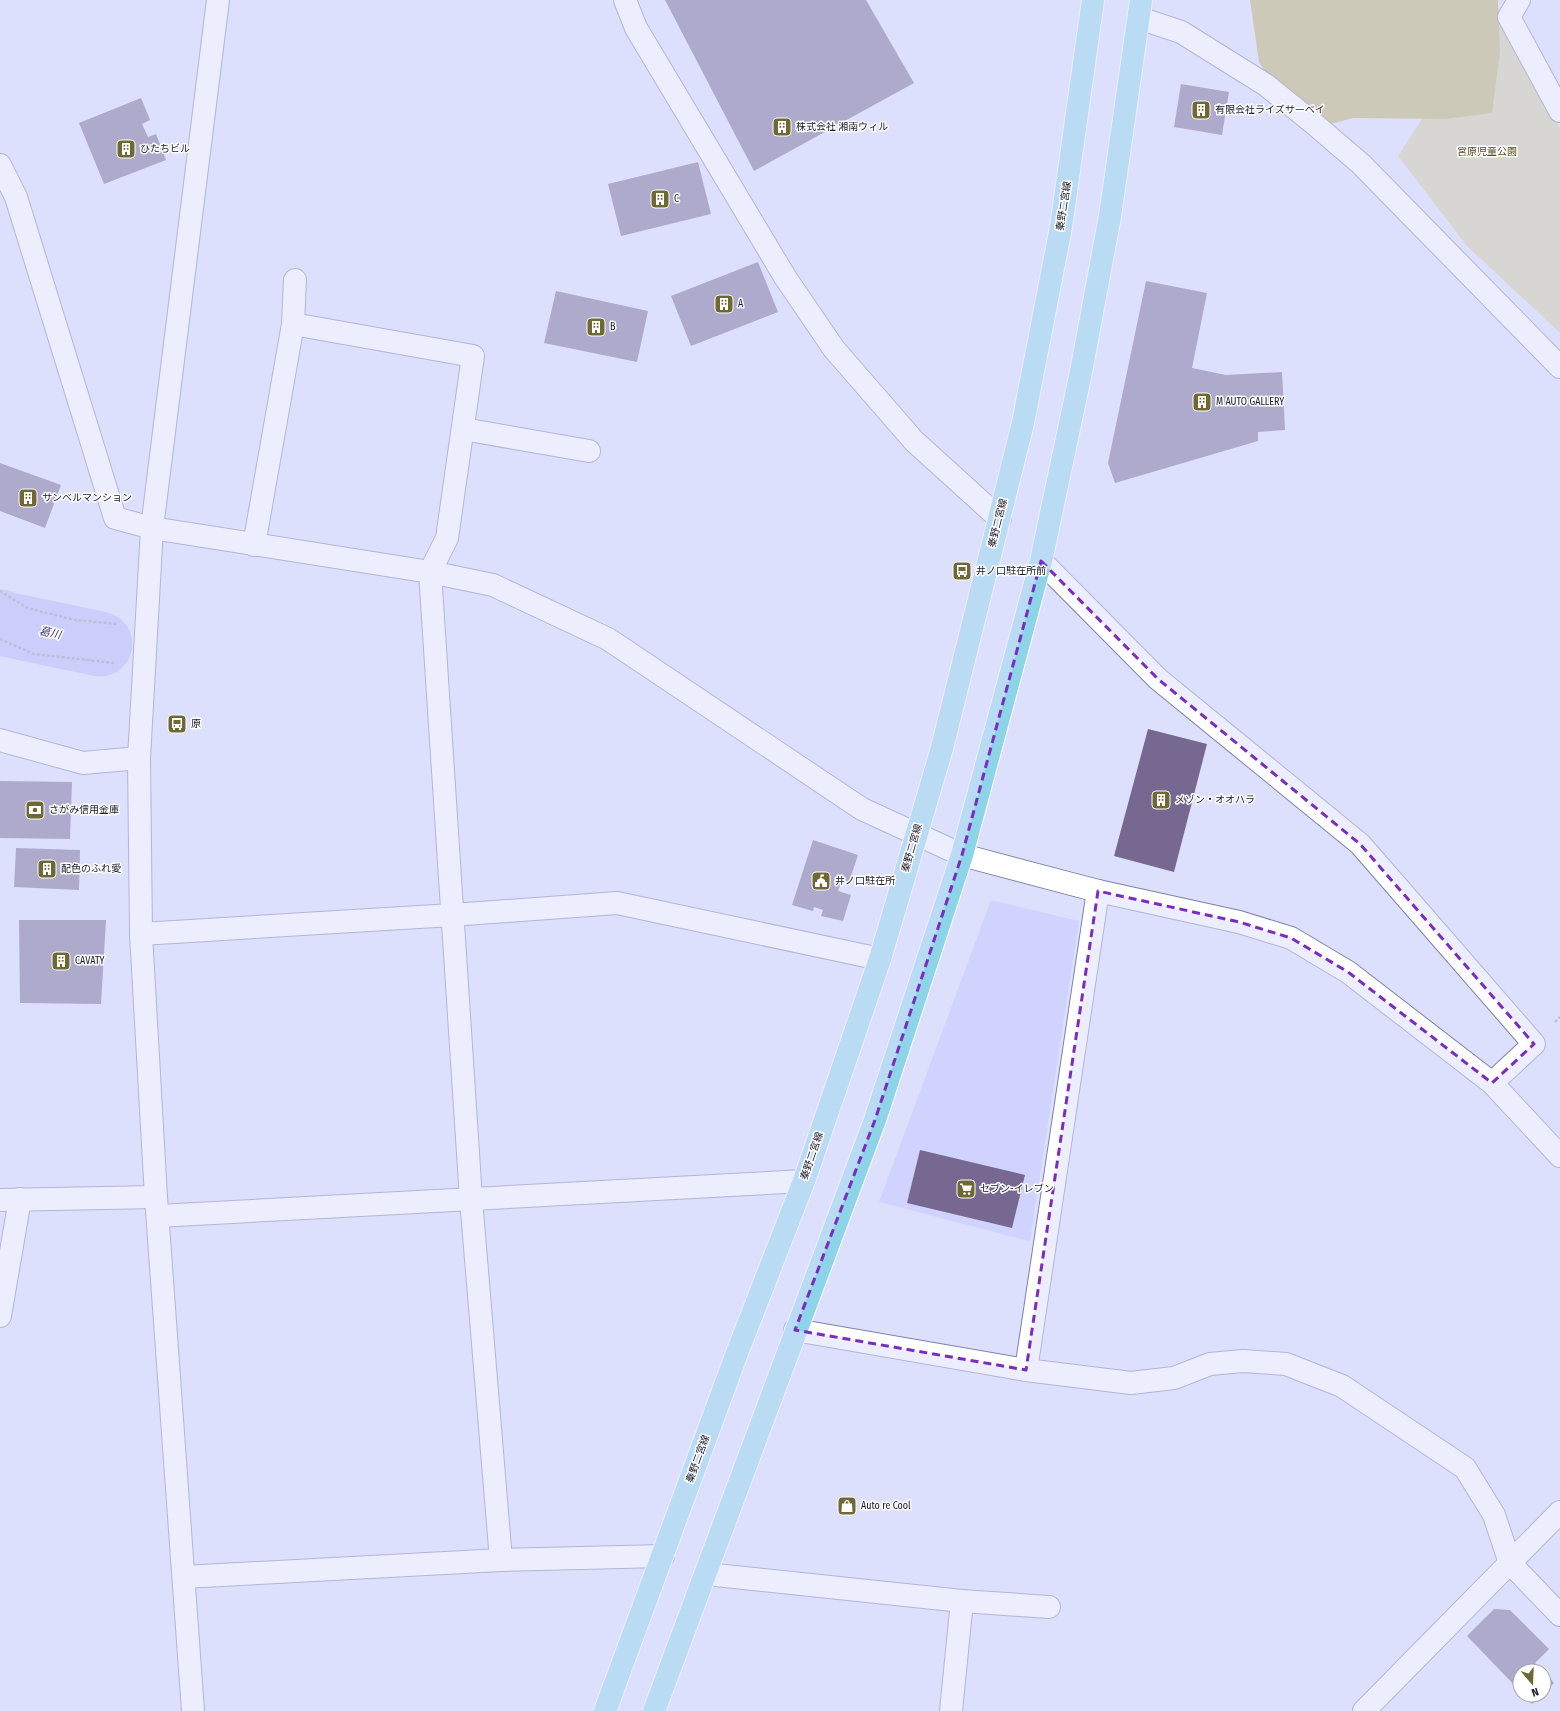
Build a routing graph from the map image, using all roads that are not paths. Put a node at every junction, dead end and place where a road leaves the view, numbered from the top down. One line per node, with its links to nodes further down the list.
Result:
1 (218, 0): 14 (street)
2 (625, 0): 13 (street)
3 (1093, 0): 13 (main road, 秦野二宮線)
4 (1519, 0): 6 (street)
5 (1140, 9): 10 (street); 16 (main road)
6 (1560, 111)
7 (0, 165): 14 (street)
8 (295, 280): 9 (street)
9 (293, 324): 11 (street); 15 (street)
10 (1560, 367)
11 (463, 429): 12 (street); 17 (street)
12 (589, 450)
13 (1000, 519): 20 (main road, 秦野二宮線)
14 (152, 528): 15 (street); 19 (street)
15 (254, 545): 17 (street)
16 (1041, 561): 21 (main road); 26 (street)
17 (430, 572): 20 (street); 23 (street)
18 (0, 740): 19 (street)
19 (139, 758): 24 (street)
20 (916, 834): 21 (street); 25 (main road, 秦野二宮線)
21 (962, 855): 22 (street); 33 (main road)
22 (1098, 891): 26 (street); 34 (street)
23 (452, 915): 24 (street); 25 (street); 29 (street)
24 (141, 934): 31 (street)
25 (880, 959): 28 (main road, 秦野二宮線)
26 (1492, 1083): 27 (street)
27 (1560, 1156)
28 (804, 1181): 29 (street); 36 (main road, 秦野二宮線)
29 (471, 1199): 31 (street); 37 (street)
30 (10, 1200): 31 (street); 32 (street)
31 (157, 1207): 40 (street)
32 (0, 1316)
33 (795, 1330): 34 (street); 39 (main road)
34 (1026, 1370): 38 (street)
35 (1560, 1512): 38 (street)
36 (663, 1556): 37 (street); 45 (main road, 秦野二宮線)
37 (501, 1560): 40 (street)
38 (1510, 1563): 43 (street); 48 (street)
39 (706, 1574): 41 (street); 46 (main road)
40 (184, 1577): 44 (street)
41 (962, 1601): 42 (street); 47 (street)
42 (1049, 1607)
43 (1560, 1615)
44 (193, 1711)
45 (605, 1711)
46 (654, 1711)
47 (951, 1711)
48 (1364, 1711)

